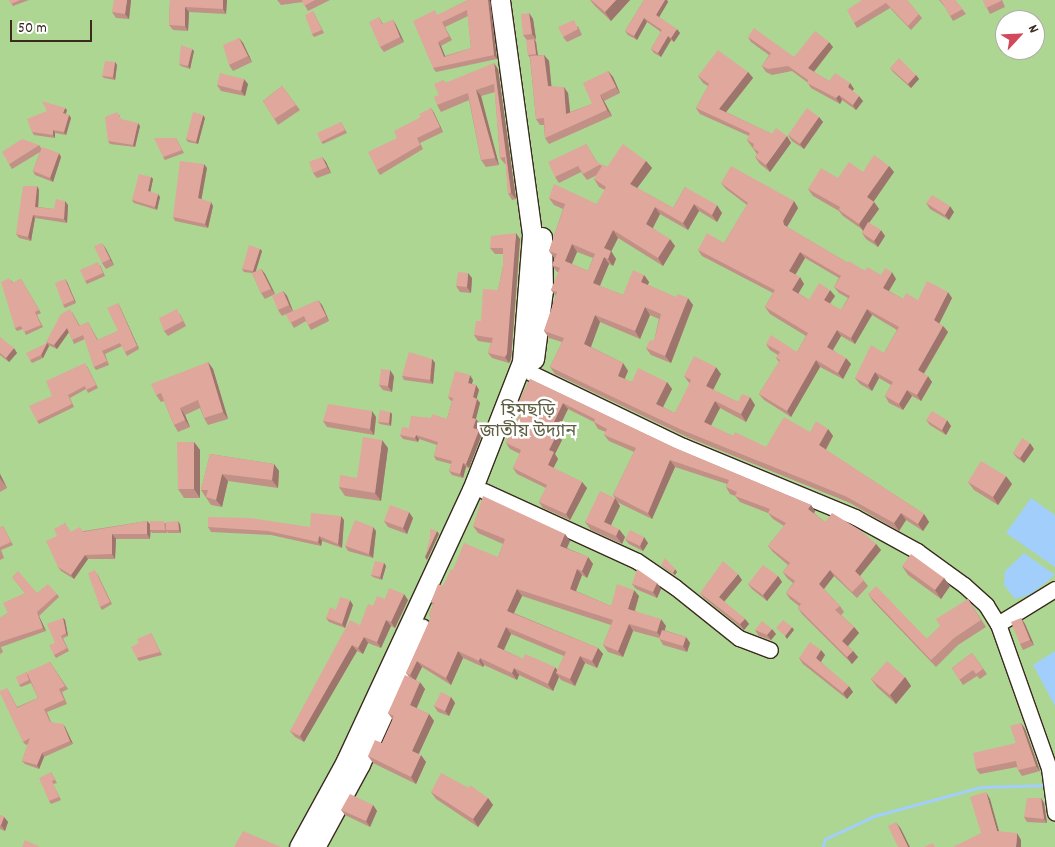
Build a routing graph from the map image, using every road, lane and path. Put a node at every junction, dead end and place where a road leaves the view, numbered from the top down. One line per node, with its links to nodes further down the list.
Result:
1 (500, 0): 9 (main road)
2 (512, 0): 3 (main road)
3 (531, 373): 4 (main road); 6 (street)
4 (484, 491): 7 (street); 10 (main road)
5 (1055, 589): 6 (street)
6 (998, 624): 8 (street)
7 (770, 650)
8 (1054, 808)
9 (299, 847)
10 (314, 847)

